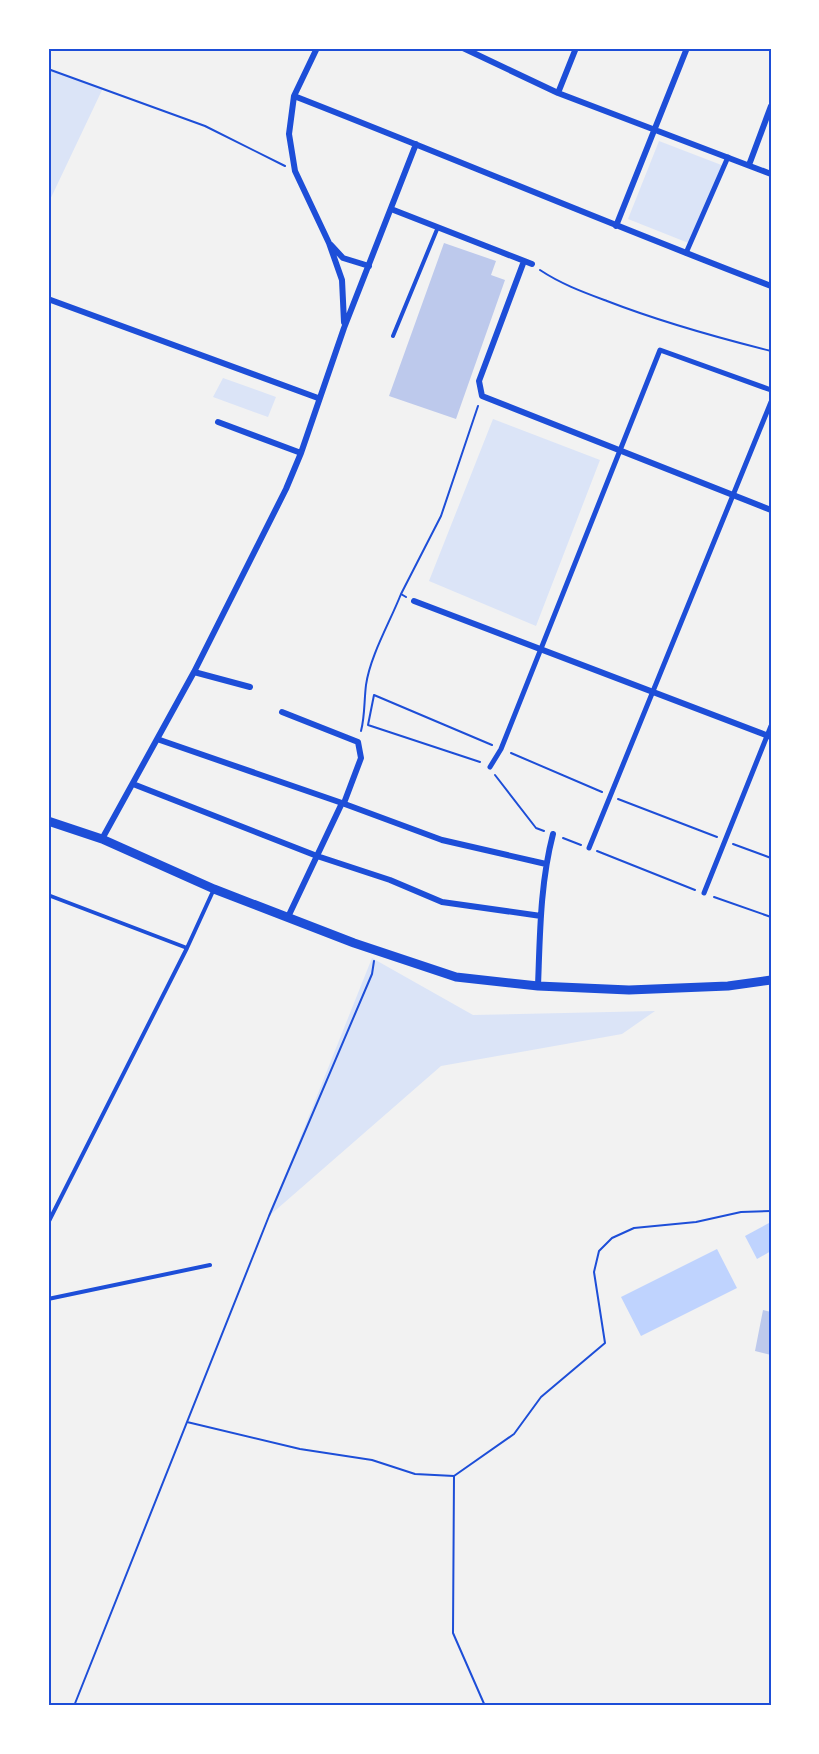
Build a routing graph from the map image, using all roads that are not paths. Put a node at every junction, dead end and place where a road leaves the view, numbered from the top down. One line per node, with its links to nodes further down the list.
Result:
1 (317, 48): 6 (street)
2 (462, 48): 5 (street)
3 (576, 48): 5 (street)
4 (687, 48): 8 (street)
5 (558, 93): 8 (street)
6 (294, 96): 9 (street); 16 (street)
7 (771, 106): 11 (street)
8 (656, 130): 10 (street); 14 (street)
9 (416, 144): 13 (street); 14 (street)
10 (728, 157): 11 (street); 17 (street)
11 (749, 165): 12 (street)
12 (771, 174)
13 (391, 209): 15 (street); 20 (street)
14 (616, 226): 17 (street)
15 (438, 227): 18 (street); 24 (lane)
16 (329, 243): 20 (street); 23 (street)
17 (687, 253): 21 (street)
18 (524, 261): 19 (street); 29 (street)
19 (532, 264)
20 (369, 266): 23 (street)
21 (771, 286)
22 (48, 299): 26 (street)
23 (344, 328): 26 (street)
24 (393, 336)
25 (771, 390): 29 (street)
26 (318, 398): 30 (street)
27 (771, 402): 31 (street)
28 (218, 422): 30 (street)
29 (620, 450): 31 (street); 34 (street)
30 (301, 453): 35 (street)
31 (732, 494): 32 (street); 37 (street)
32 (771, 510)
33 (414, 601): 34 (street)
34 (540, 649): 37 (street); 42 (street)
35 (194, 672): 36 (street); 41 (street)
36 (250, 687)
37 (651, 691): 40 (street); 48 (street)
38 (282, 712): 44 (street)
39 (771, 726): 40 (street)
40 (769, 736): 52 (street)
41 (157, 739): 43 (street); 44 (street)
42 (490, 767)
43 (133, 784): 47 (street); 49 (street)
44 (343, 803): 49 (street); 50 (street)
45 (48, 821): 47 (street)
46 (553, 834): 50 (street)
47 (102, 839): 51 (street)
48 (589, 848)
49 (317, 856): 54 (street); 55 (street)
50 (546, 864): 54 (street)
51 (214, 889): 55 (street); 56 (lane)
52 (704, 893)
53 (48, 895): 56 (lane)
54 (541, 916): 58 (street)
55 (288, 917): 58 (street)
56 (187, 948): 59 (lane)
57 (771, 980): 58 (street)
58 (538, 986)
59 (48, 1223)
60 (210, 1264): 61 (lane)
61 (48, 1299)

